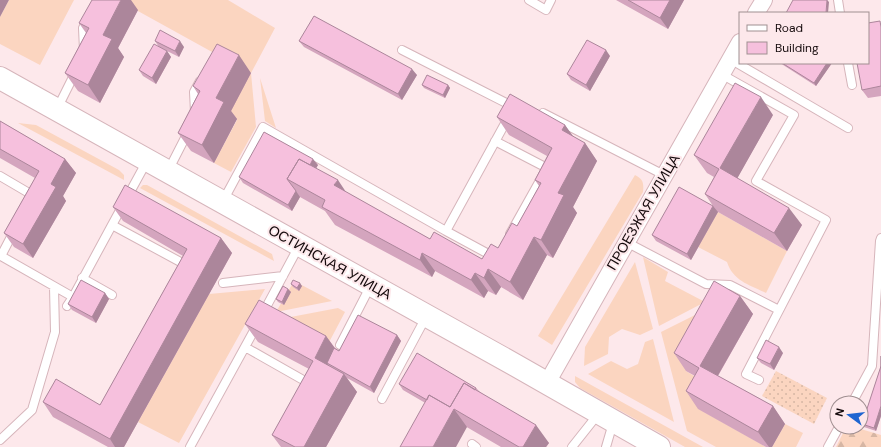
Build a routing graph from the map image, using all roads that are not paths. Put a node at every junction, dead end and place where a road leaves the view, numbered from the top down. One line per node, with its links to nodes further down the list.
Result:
1 (529, 0): 2 (lane)
2 (551, 0)
3 (838, 0): 5 (lane)
4 (92, 12): 14 (lane)
5 (840, 12)
6 (739, 44): 8 (street, ПРОЕЗЖАЯ УЛИЦА)
7 (402, 50): 17 (lane)
8 (730, 59): 11 (street, ПРОЕЗЖАЯ УЛИЦА); 16 (lane)
9 (848, 64): 13 (lane)
10 (204, 74): 19 (lane)
11 (722, 74): 20 (street, ПРОЕЗЖАЯ УЛИЦА); 39 (lane)
12 (0, 78): 14 (street, ОСТИНСКАЯ УЛИЦА)
13 (852, 85)
14 (56, 110): 18 (street, ОСТИНСКАЯ УЛИЦА)
15 (538, 110): 20 (lane)
16 (848, 128)
17 (495, 141): 26 (lane); 26 (lane)
18 (147, 160): 19 (street, ОСТИНСКАЯ УЛИЦА); 25 (lane)
19 (168, 172): 22 (street, ОСТИНСКАЯ УЛИЦА)
20 (664, 175): 28 (street, ПРОЕЗЖАЯ УЛИЦА)
21 (0, 176): 23 (lane)
22 (223, 202): 26 (lane); 29 (street, ОСТИНСКАЯ УЛИЦА)
23 (30, 203)
24 (19, 223): 35 (lane)
25 (112, 225): 30 (lane); 32 (lane)
26 (446, 231)
27 (881, 238): 46 (lane)
28 (626, 242): 39 (lane); 44 (street, ПРОЕЗЖАЯ УЛИЦА)
29 (299, 245): 31 (lane); 34 (street, ОСТИНСКАЯ УЛИЦА)
30 (182, 272)
31 (283, 276): 33 (lane); 42 (lane)
32 (82, 278): 36 (lane); 37 (lane)
33 (224, 283)
34 (371, 285): 40 (street, ОСТИНСКАЯ УЛИЦА); 41 (lane)
35 (54, 287): 37 (lane); 50 (lane)
36 (112, 295)
37 (73, 297): 38 (lane)
38 (66, 306)
39 (779, 310): 43 (lane)
40 (426, 316): 44 (street, ОСТИНСКАЯ УЛИЦА); 47 (lane)
41 (340, 345)
42 (245, 347): 45 (lane); 51 (lane)
43 (759, 380)
44 (547, 383): 48 (street, ОСТИНСКАЯ УЛИЦА)
45 (310, 392)
46 (856, 395)
47 (382, 399)
48 (606, 417): 52 (lane); 53 (lane); 54 (street, ОСТИНСКАЯ УЛИЦА)
49 (835, 435): 55 (lane)
50 (0, 440)
51 (190, 447)
52 (572, 447)
53 (606, 447)
54 (659, 447)
55 (828, 447)

